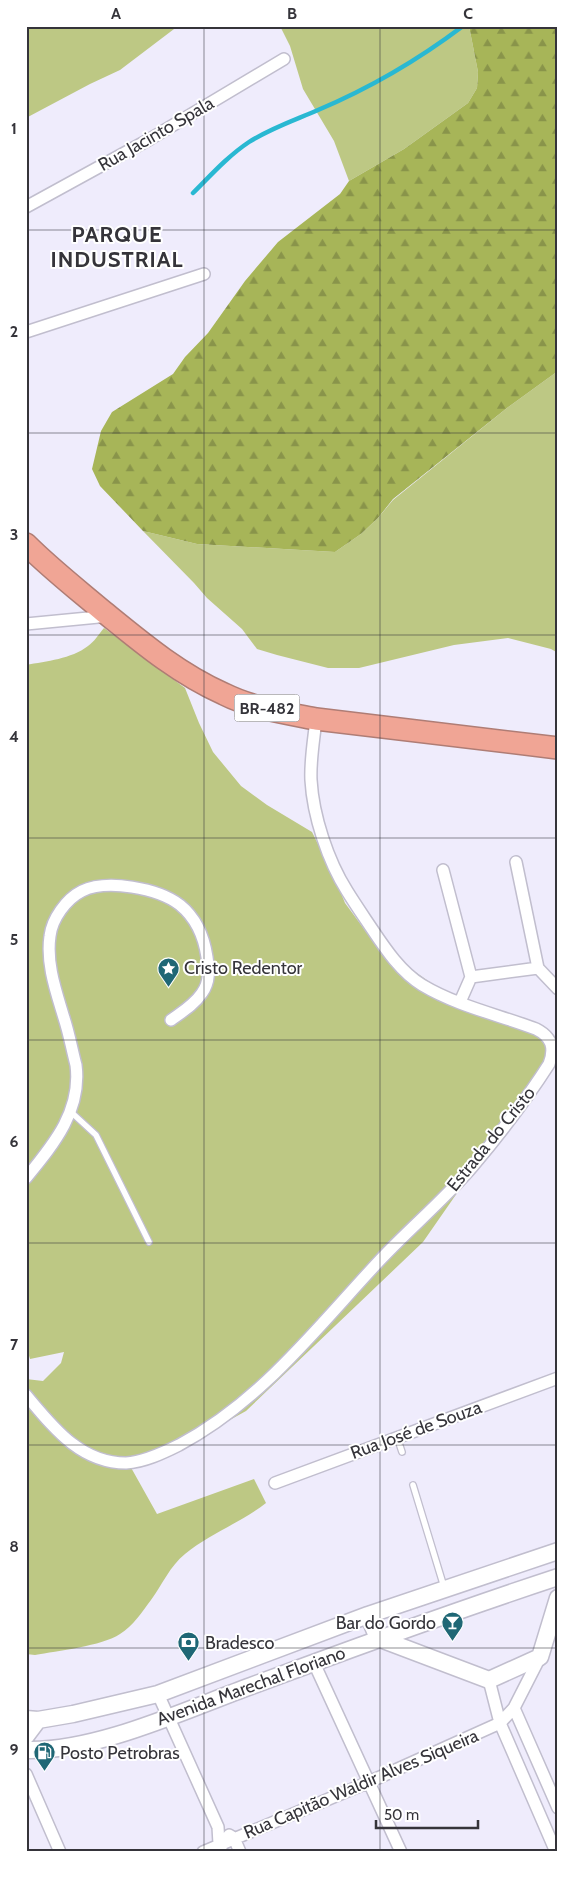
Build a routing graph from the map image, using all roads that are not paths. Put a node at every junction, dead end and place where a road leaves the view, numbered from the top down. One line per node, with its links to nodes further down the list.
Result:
1 (284, 59): 2 (street, Rua Jacinto Spala)
2 (26, 207)
3 (204, 274): 4 (street)
4 (26, 332)
5 (26, 544): 6 (highway, BR-482)
6 (109, 616): 7 (street); 8 (highway, BR-482)
7 (26, 624)
8 (316, 720): 9 (highway, BR-482); 15 (street, Estrada do Cristo)
9 (558, 748)
10 (516, 862): 12 (street)
11 (443, 870): 13 (street)
12 (538, 968): 13 (street); 14 (street)
13 (470, 976): 15 (street)
14 (558, 989)
15 (460, 1002): 21 (street, Estrada do Cristo)
16 (171, 1020): 17 (street)
17 (71, 1112): 18 (street); 19 (lane)
18 (26, 1178)
19 (150, 1242)
20 (558, 1378): 22 (street, Rua José de Souza)
21 (26, 1395)
22 (397, 1437): 23 (lane); 24 (street, Rua José de Souza)
23 (402, 1452)
24 (275, 1483)
25 (412, 1485): 28 (lane)
26 (558, 1551): 28 (main road, Avenida Marechal Floriano)
27 (558, 1577): 31 (main road, Avenida Marechal Floriano)
28 (444, 1589): 30 (main road, Avenida Marechal Floriano)
29 (558, 1598): 32 (main road)
30 (368, 1615): 31 (main road); 35 (main road, Avenida Marechal Floriano)
31 (378, 1638): 33 (main road, Avenida Marechal Floriano); 34 (main road)
32 (540, 1657): 34 (main road); 36 (street, Rua Capitão Waldir Alves Siqueira)
33 (314, 1663): 37 (main road, Avenida Marechal Floriano); 43 (street)
34 (488, 1680): 39 (street)
35 (158, 1694): 37 (street); 38 (main road, Avenida Marechal Floriano)
36 (514, 1708): 39 (street, Rua Capitão Waldir Alves Siqueira); 44 (street)
37 (168, 1717): 41 (main road, Avenida Marechal Floriano); 45 (street)
38 (32, 1720): 40 (main road)
39 (500, 1723): 43 (street, Rua Capitão Waldir Alves Siqueira); 52 (street)
40 (26, 1736)
41 (26, 1750)
42 (26, 1774): 48 (street)
43 (369, 1782): 46 (street, Rua Capitão Waldir Alves Siqueira); 51 (street)
44 (558, 1808)
45 (218, 1827): 46 (street); 47 (street)
46 (234, 1838): 47 (street, Rua Capitão Waldir Alves Siqueira); 50 (street)
47 (221, 1848): 49 (street, Rua Capitão Waldir Alves Siqueira)
48 (60, 1852)
49 (203, 1852)
50 (240, 1852)
51 (402, 1852)
52 (556, 1852)

